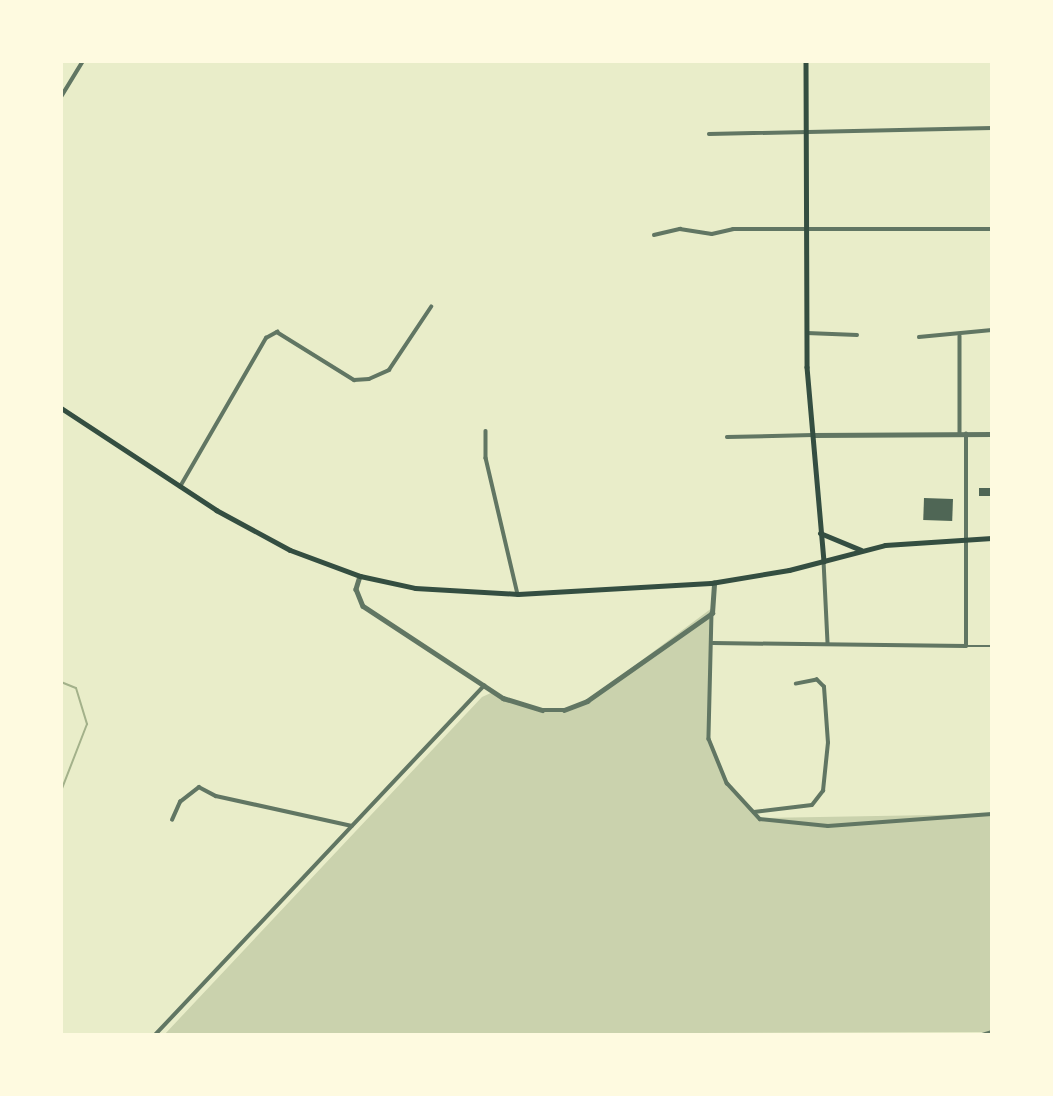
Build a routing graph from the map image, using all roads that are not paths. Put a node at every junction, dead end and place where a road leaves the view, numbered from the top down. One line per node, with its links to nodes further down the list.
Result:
1 (83, 61): 3 (street)
2 (806, 61): 5 (main road)
3 (61, 97)
4 (992, 128): 5 (street)
5 (806, 131): 6 (street); 7 (main road)
6 (709, 134)
7 (807, 229): 8 (street); 9 (street); 12 (main road)
8 (992, 229)
9 (654, 235)
10 (432, 307): 22 (street)
11 (992, 330): 14 (street)
12 (807, 333): 13 (street); 20 (main road)
13 (857, 335)
14 (960, 336): 15 (street); 18 (street)
15 (919, 337)
16 (61, 408): 22 (main road)
17 (486, 431): 30 (street)
18 (963, 434): 19 (street); 20 (street); 25 (street)
19 (992, 434)
20 (813, 435): 21 (street); 23 (main road)
21 (727, 437)
22 (180, 486): 28 (main road)
23 (820, 533): 26 (main road); 27 (main road)
24 (992, 538): 25 (main road)
25 (966, 539): 26 (main road); 34 (street)
26 (864, 551): 27 (main road)
27 (824, 561): 29 (main road); 33 (street)
28 (360, 576): 30 (main road); 37 (street)
29 (714, 583): 30 (main road); 31 (street)
30 (518, 594)
31 (712, 613): 32 (street); 37 (street)
32 (713, 643): 33 (street); 38 (street)
33 (828, 644): 34 (street)
34 (966, 646): 35 (lane)
35 (992, 646)
36 (796, 684): 38 (street)
37 (484, 686): 41 (street)
38 (752, 813): 39 (street)
39 (992, 814)
40 (172, 820): 41 (street)
41 (352, 826): 43 (street)
42 (992, 1032): 44 (street)
43 (155, 1035)
44 (982, 1035)

